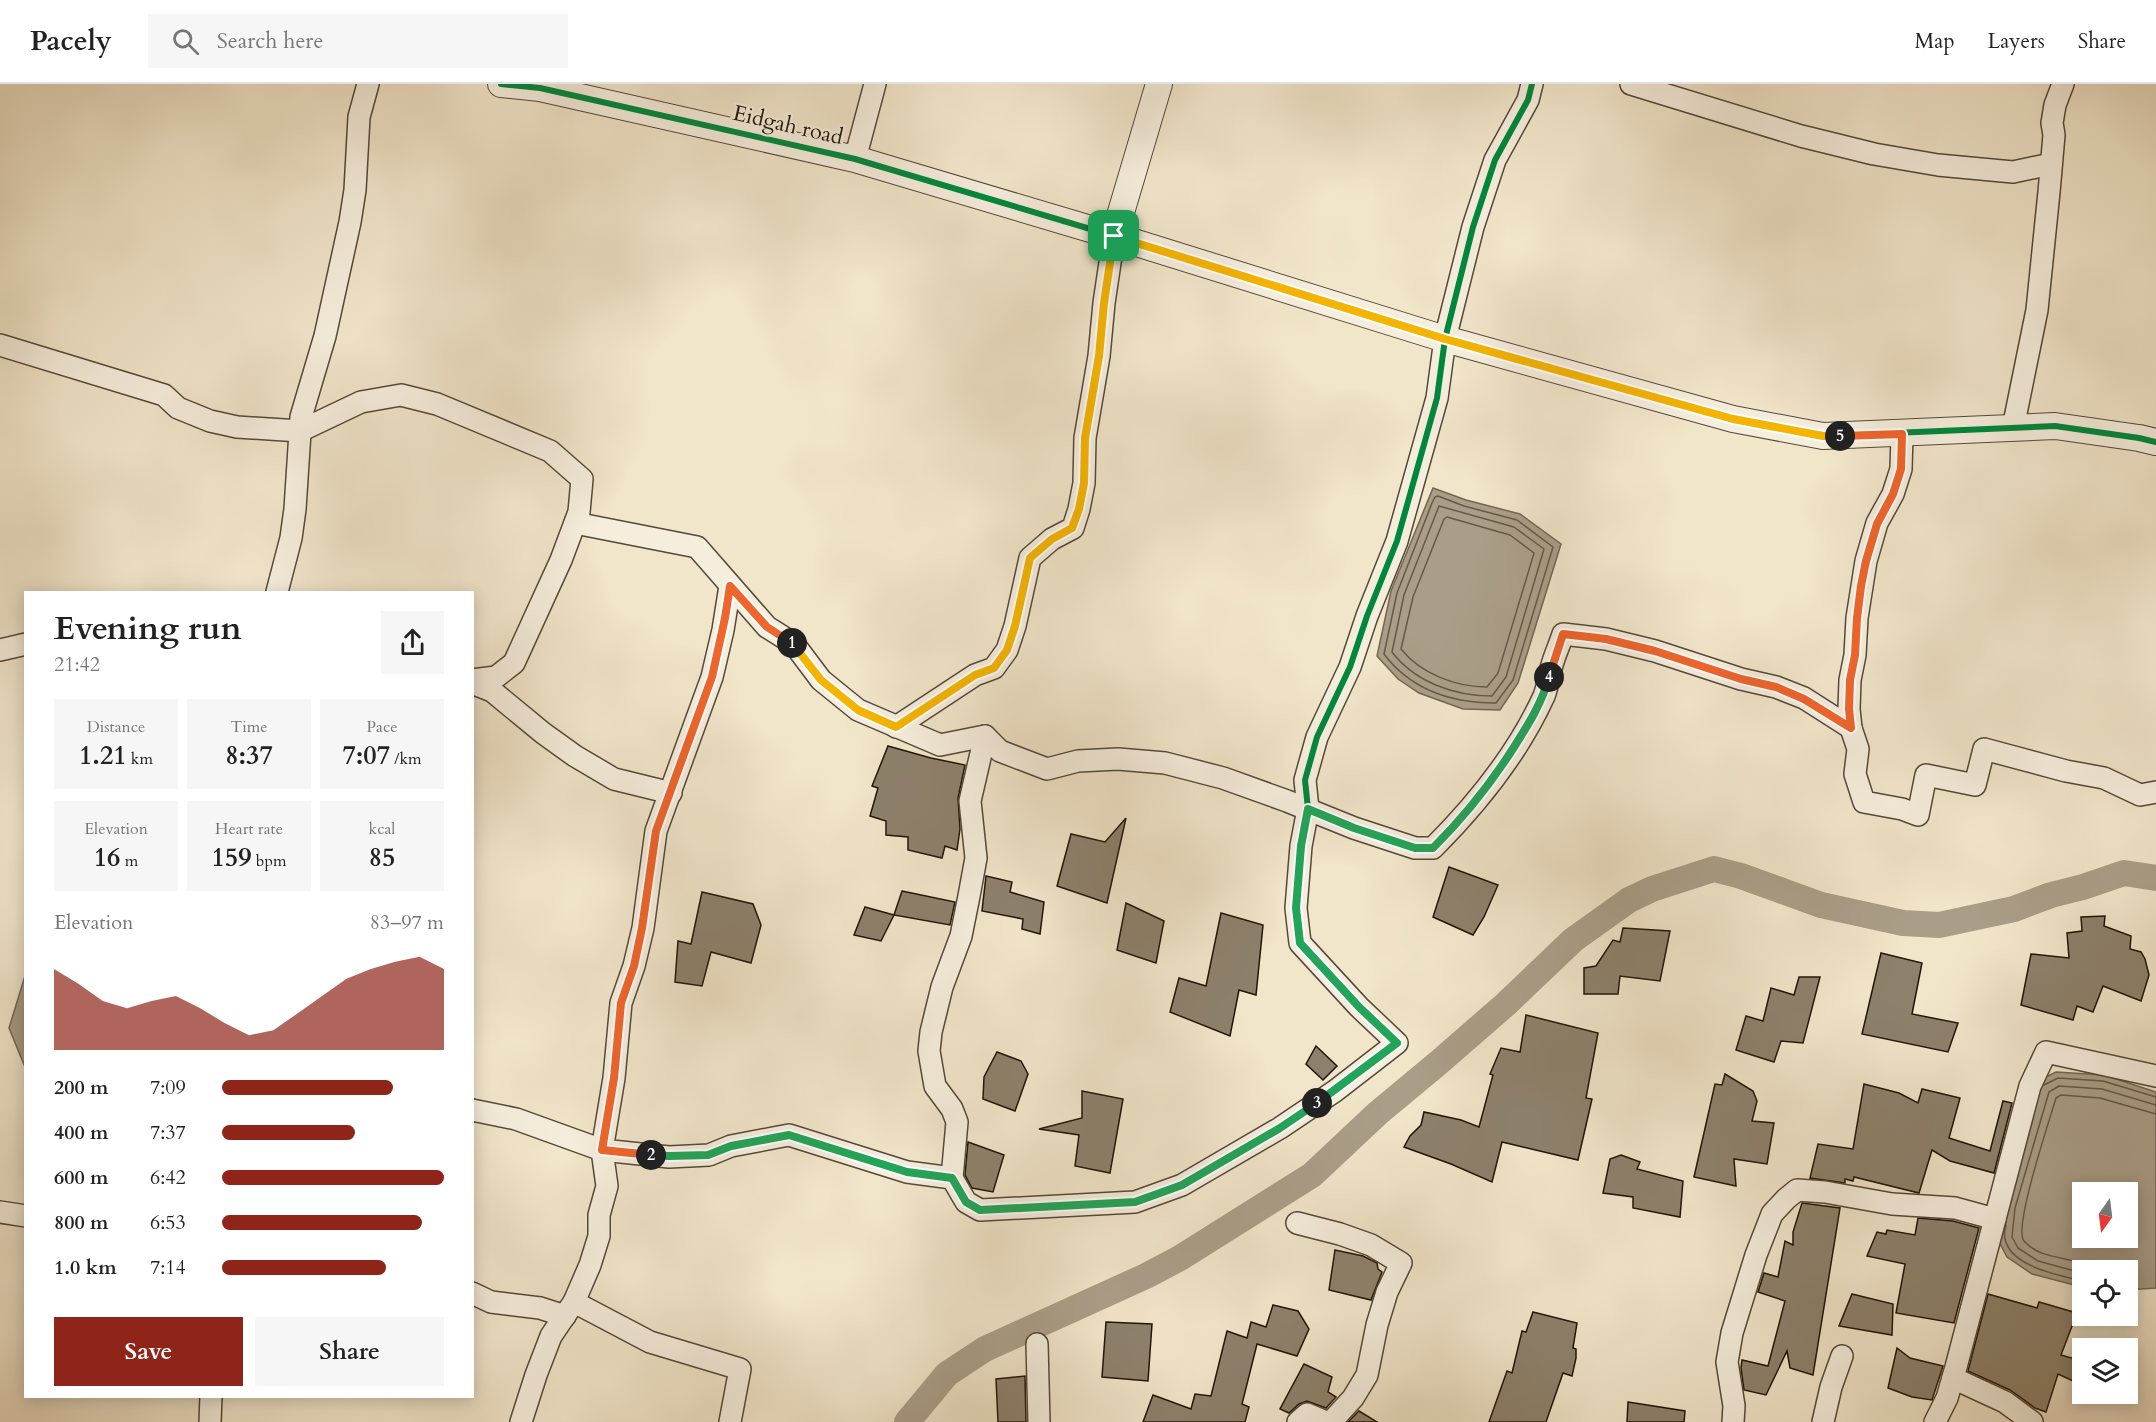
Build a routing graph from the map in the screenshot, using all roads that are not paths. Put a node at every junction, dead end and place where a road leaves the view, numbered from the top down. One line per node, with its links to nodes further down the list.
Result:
1 (368, 84): 15 (street)
2 (501, 84): 8 (street, Eidgah road)
3 (875, 84): 9 (street)
4 (1159, 84): 11 (street)
5 (1532, 84): 12 (street)
6 (1631, 84): 10 (street)
7 (2062, 84): 10 (street)
8 (540, 86): 9 (street, Eidgah road)
9 (855, 159): 11 (street, Eidgah road)
10 (2051, 164): 14 (street)
11 (1114, 236): 12 (street, Eidgah road); 25 (street)
12 (1445, 339): 16 (street, Eidgah road); 30 (street)
13 (0, 345): 15 (street)
14 (2013, 428): 16 (street, Eidgah road); 17 (street, Eidgah road)
15 (300, 431): 18 (street); 20 (street)
16 (1902, 434): 26 (street)
17 (2156, 442)
18 (575, 523): 19 (street); 23 (street)
19 (730, 586): 25 (street); 29 (street)
20 (277, 591)
21 (24, 644): 22 (street)
22 (0, 650)
23 (474, 681)
24 (474, 682): 29 (street)
25 (896, 727): 27 (street)
26 (1851, 728): 28 (street); 30 (street)
27 (985, 736): 30 (street); 34 (street)
28 (2156, 792)
29 (671, 793): 33 (street)
30 (1308, 809): 34 (street)
31 (2156, 1076): 37 (street)
32 (474, 1110): 33 (street)
33 (602, 1150): 34 (street); 40 (street)
34 (952, 1178)
35 (0, 1212): 36 (street)
36 (24, 1216)
37 (1995, 1219): 43 (street); 52 (street)
38 (1297, 1223): 51 (street)
39 (474, 1294): 40 (street)
40 (570, 1309): 46 (street); 47 (street)
41 (1036, 1344): 48 (street)
42 (1842, 1356): 53 (street)
43 (1953, 1378): 54 (street); 55 (street)
44 (211, 1398): 45 (street)
45 (210, 1422)
46 (521, 1422)
47 (730, 1422)
48 (1039, 1422)
49 (1298, 1422): 50 (street)
50 (1326, 1422)
51 (1331, 1422)
52 (1733, 1422)
53 (1823, 1422)
54 (1935, 1422)
55 (2032, 1422)

